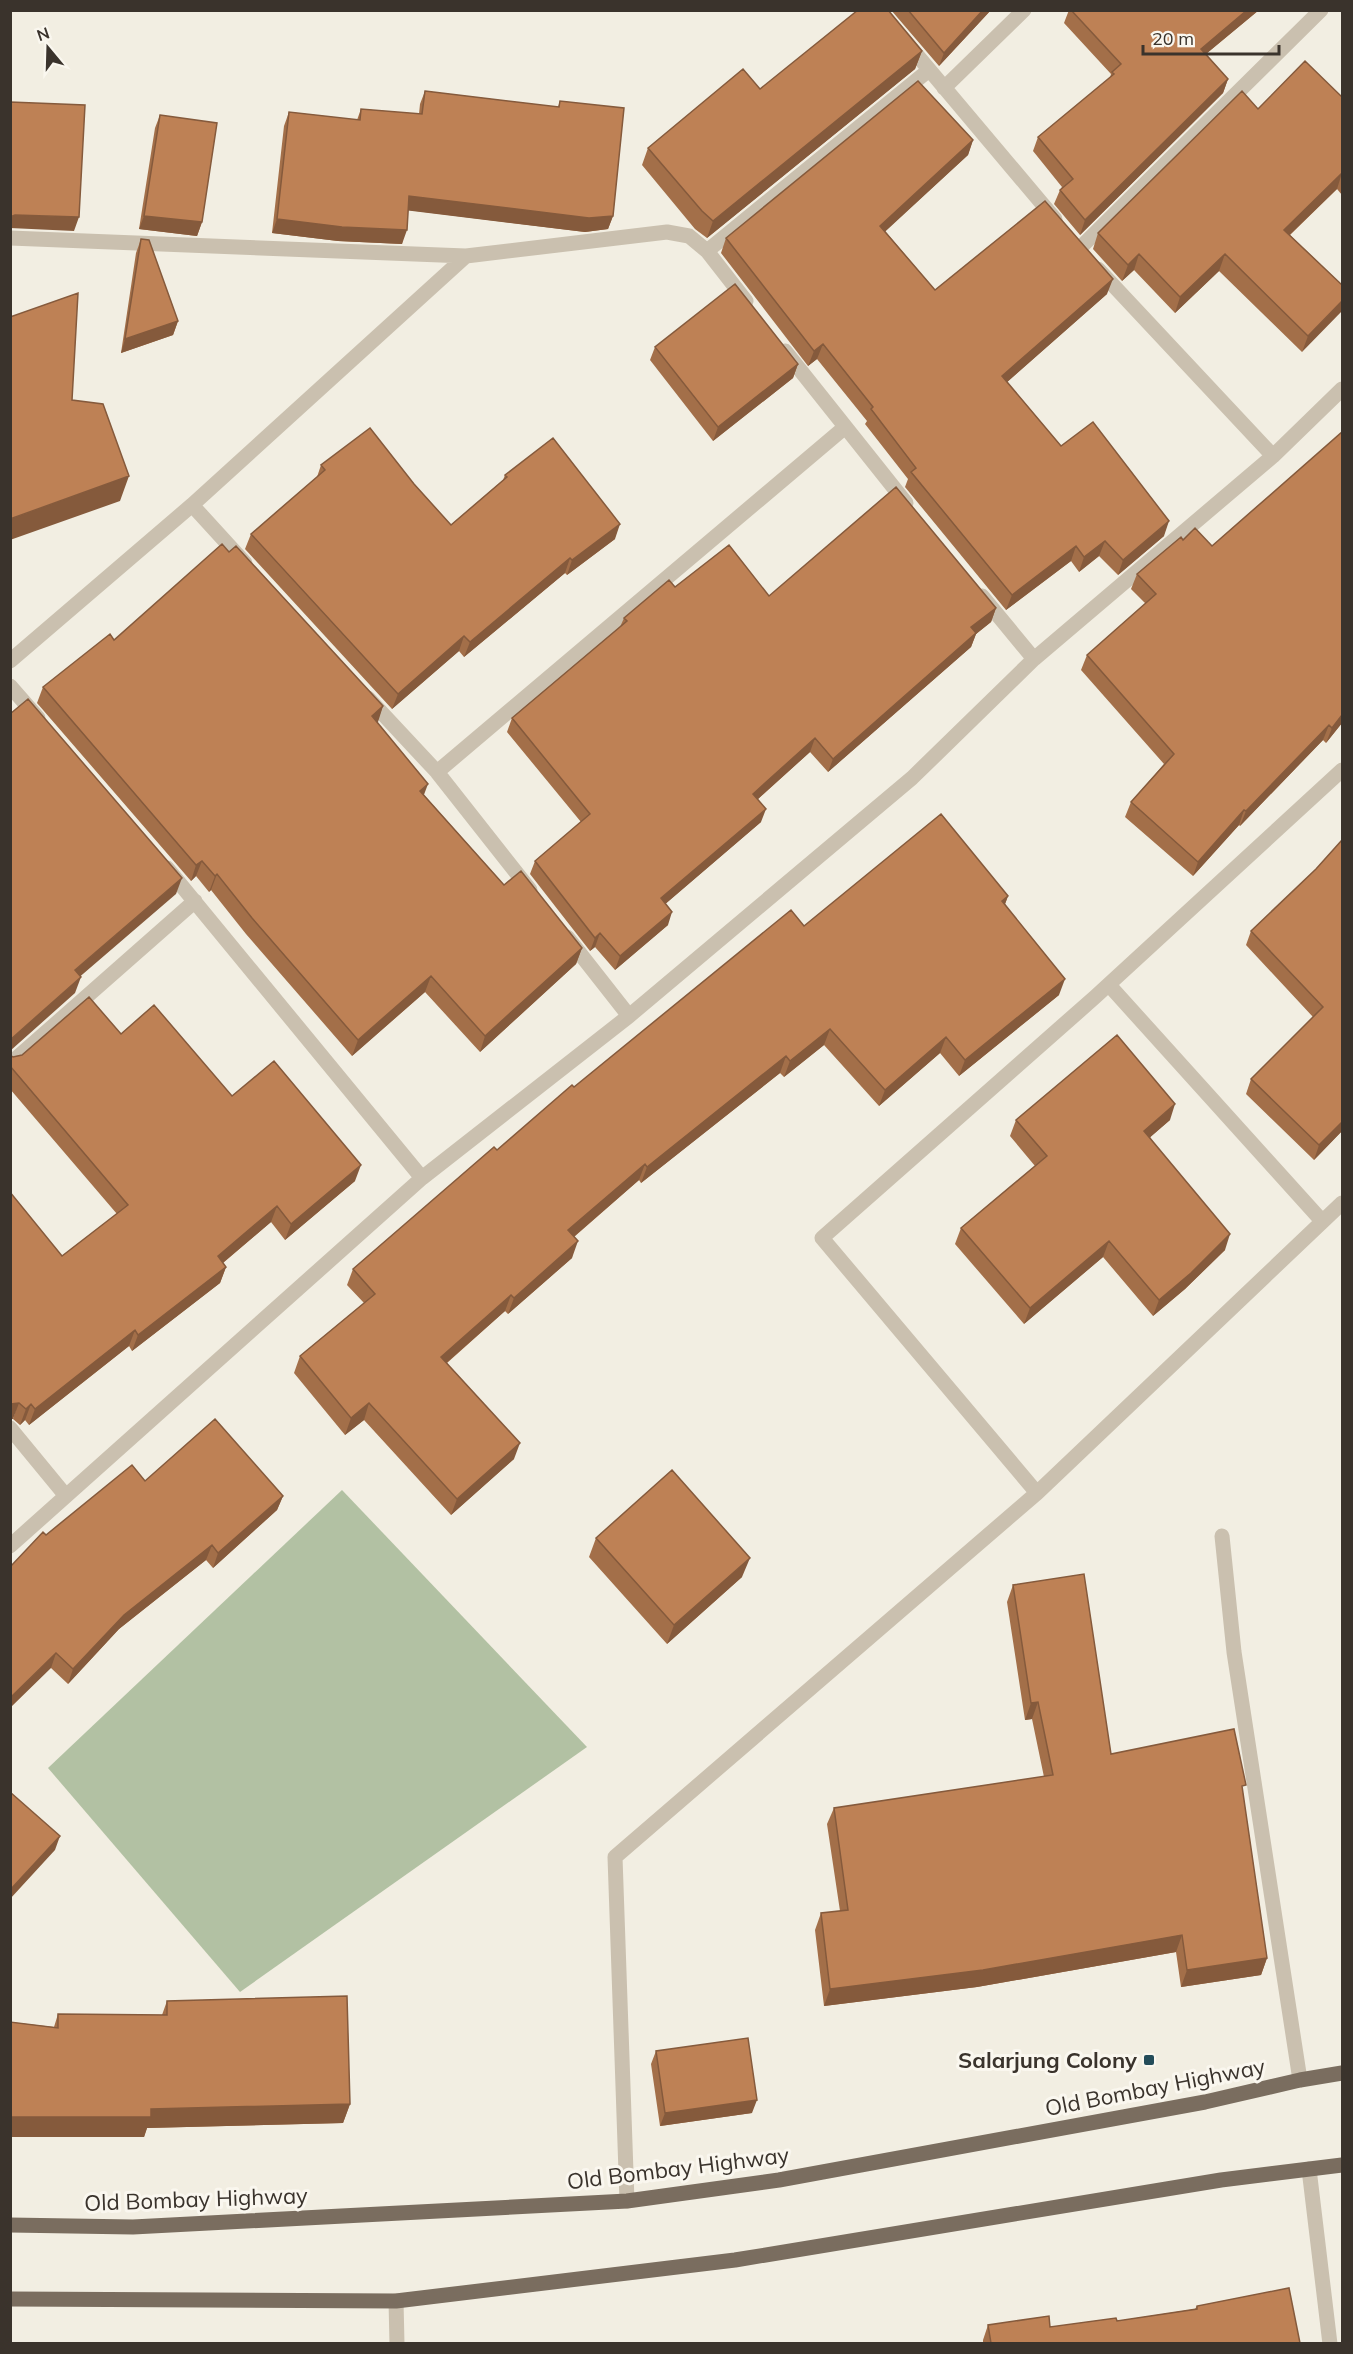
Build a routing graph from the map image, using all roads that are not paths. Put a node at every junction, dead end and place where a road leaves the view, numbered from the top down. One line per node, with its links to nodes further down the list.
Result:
1 (879, 10): 4 (street)
2 (1024, 10): 5 (street)
3 (1321, 10): 7 (street)
4 (929, 70): 5 (street); 8 (street)
5 (944, 88): 7 (street)
6 (10, 238): 9 (street)
7 (1072, 240): 14 (street)
8 (707, 250): 9 (street); 10 (street)
9 (466, 256): 15 (street)
10 (758, 316)
11 (779, 344): 13 (street)
12 (1342, 389): 14 (street)
13 (844, 428): 16 (street); 25 (street)
14 (1273, 456): 19 (street)
15 (192, 505): 17 (street); 20 (street)
16 (912, 511)
17 (255, 574)
18 (973, 585): 19 (street)
19 (1034, 659): 31 (street)
20 (10, 661)
21 (10, 686): 23 (street)
22 (358, 686): 25 (street)
23 (49, 731)
24 (1342, 770): 30 (street)
25 (436, 772): 28 (street)
26 (156, 856): 27 (street)
27 (195, 901): 32 (street); 33 (street)
28 (540, 903)
29 (555, 922): 31 (street)
30 (1109, 985): 35 (street); 37 (street)
31 (629, 1016): 33 (street)
32 (10, 1064)
33 (422, 1178): 38 (street)
34 (1342, 1203): 35 (street)
35 (1322, 1221): 37 (street)
36 (10, 1428): 38 (street)
37 (1037, 1493): 45 (street)
38 (66, 1496): 40 (street)
39 (1222, 1536): 42 (street)
40 (10, 1546)
41 (1342, 2073): 42 (main road, Old Bombay Highway)
42 (1300, 2080): 45 (main road, Old Bombay Highway)
43 (1342, 2165): 44 (main road)
44 (1309, 2169): 48 (main road); 50 (street)
45 (627, 2201): 46 (main road, Old Bombay Highway)
46 (10, 2225)
47 (10, 2299): 48 (main road)
48 (396, 2301): 49 (street)
49 (397, 2343)
50 (1330, 2343)

